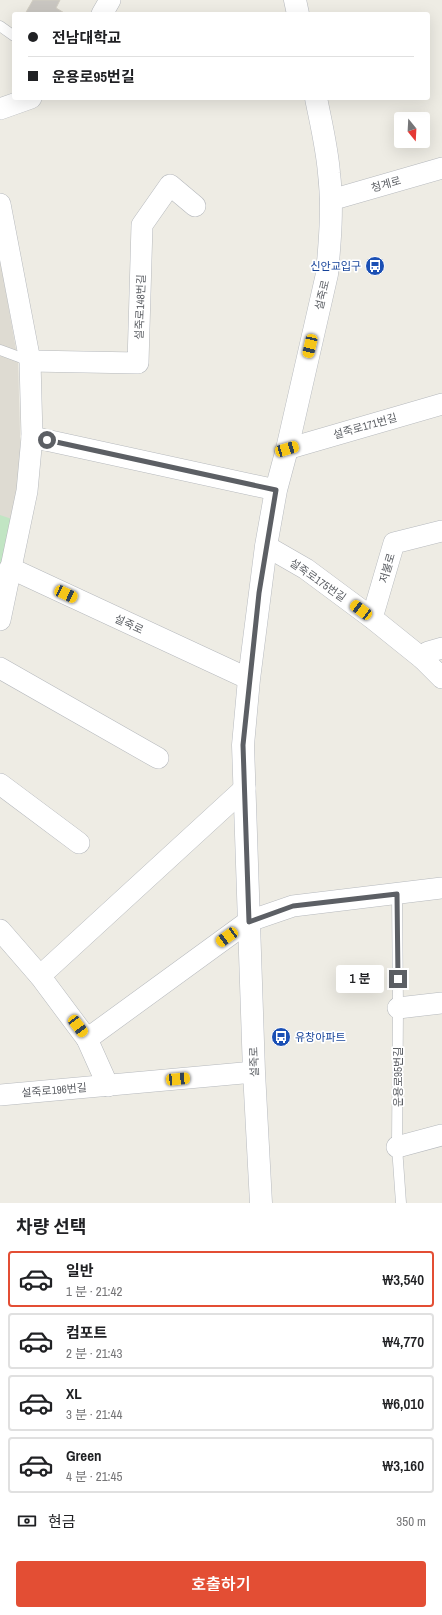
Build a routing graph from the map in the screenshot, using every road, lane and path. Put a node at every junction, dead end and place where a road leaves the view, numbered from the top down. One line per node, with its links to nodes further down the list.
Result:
1 (110, 0): 3 (street)
2 (294, 0): 4 (main road)
3 (103, 12)
4 (297, 12)
5 (0, 26): 6 (lane)
6 (12, 35)
7 (25, 100): 9 (street)
8 (316, 100): 11 (main road, 설죽로)
9 (0, 109)
10 (442, 168): 11 (street, 청계로)
11 (330, 200): 18 (main road, 설죽로)
12 (0, 204): 15 (street)
13 (195, 206): 15 (street, 설죽로148번길)
14 (0, 350): 15 (lane)
15 (30, 361): 17 (street)
16 (442, 404): 18 (street, 설죽로171번길)
17 (32, 437): 19 (street); 22 (street)
18 (287, 449): 19 (main road, 설죽로)
19 (276, 490): 21 (main road, 설죽로)
20 (442, 531): 23 (street, 저불로)
21 (266, 546): 23 (street, 설죽로175번길); 29 (main road, 설죽로)
22 (10, 568): 24 (street); 29 (street, 설죽로)
23 (372, 618): 26 (street, 설죽로175번길)
24 (0, 620)
25 (442, 648): 26 (street)
26 (423, 659): 28 (street, 설죽로175번길)
27 (0, 668): 30 (street)
28 (442, 678)
29 (249, 679): 32 (main road, 설죽로)
30 (158, 758)
31 (0, 784): 33 (street)
32 (245, 788): 36 (main road, 설죽로); 38 (street)
33 (79, 843)
34 (442, 888): 35 (street)
35 (397, 894): 36 (street); 40 (lane, 운용로95번길)
36 (249, 922): 41 (street); 42 (main road, 설죽로)
37 (0, 930): 38 (street)
38 (40, 976): 41 (street)
39 (442, 1003): 40 (street)
40 (398, 1008): 46 (lane, 운용로95번길)
41 (87, 1039): 43 (street)
42 (254, 1072): 43 (street, 설죽로196번길); 47 (main road, 설죽로)
43 (108, 1086): 44 (street, 설죽로196번길)
44 (0, 1094)
45 (442, 1135): 46 (street)
46 (397, 1146): 48 (lane, 운용로95번길)
47 (261, 1203)
48 (401, 1203)

